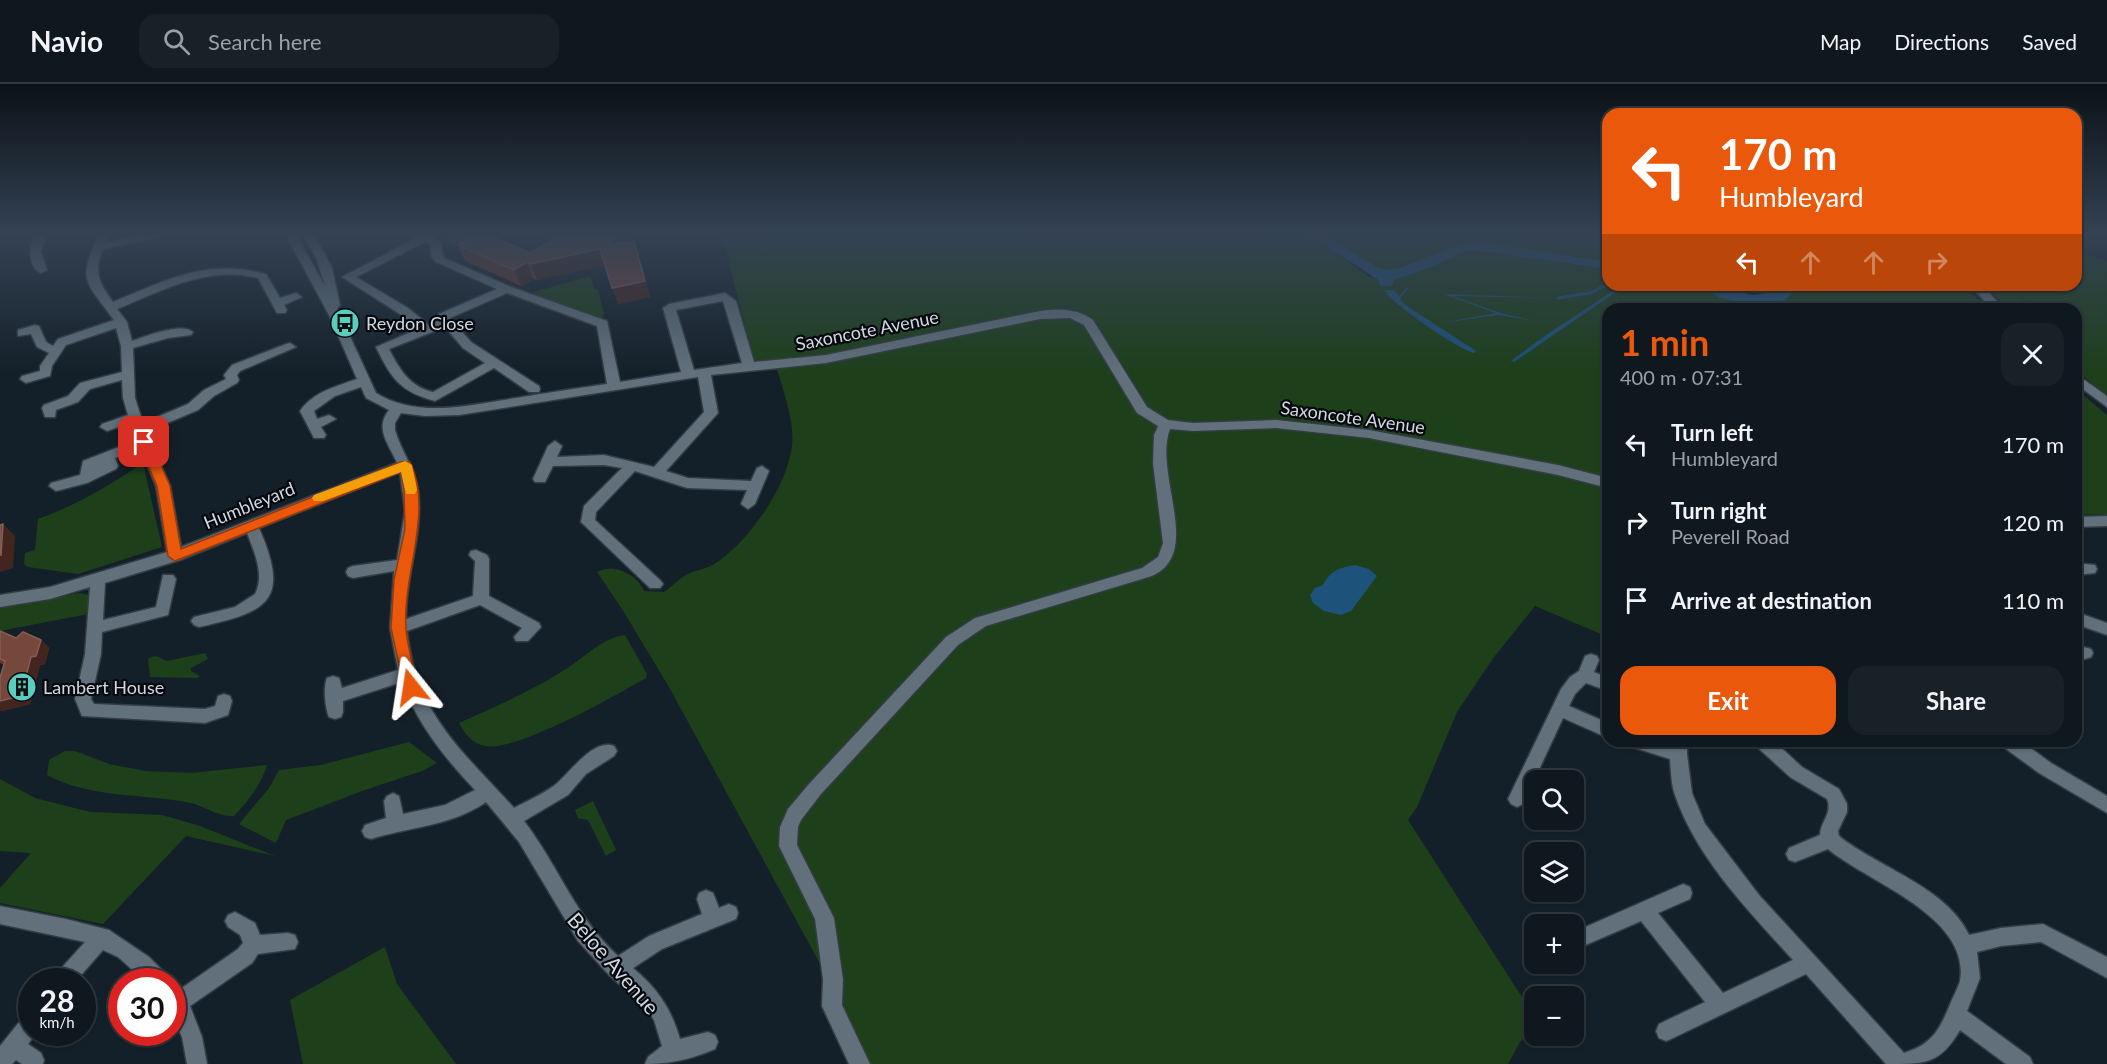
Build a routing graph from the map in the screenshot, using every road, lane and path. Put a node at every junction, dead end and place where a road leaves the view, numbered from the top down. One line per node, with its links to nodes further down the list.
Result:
1 (93, 281): 12 (street)
2 (181, 281): 12 (street)
3 (265, 281): 10 (street)
4 (316, 281): 13 (street)
5 (330, 281): 13 (street)
6 (354, 281): 16 (street)
7 (488, 281): 8 (street)
8 (507, 289): 14 (street); 30 (street)
9 (1982, 291): 11 (street)
10 (296, 297)
11 (1992, 303)
12 (111, 307): 15 (street)
13 (336, 316): 28 (street)
14 (443, 317): 16 (street); 22 (street)
15 (121, 322): 19 (street); 21 (street)
16 (427, 330): 22 (street)
17 (187, 332): 19 (street)
18 (22, 333): 21 (street)
19 (127, 346): 25 (street)
20 (284, 347): 39 (street)
21 (57, 350): 27 (street)
22 (494, 363): 31 (street)
23 (749, 367): 24 (street, Saxoncote Avenue); 26 (street); 37 (street, Saxoncote Avenue)
24 (704, 373): 26 (street, Saxoncote Avenue); 45 (street)
25 (128, 374): 33 (street); 35 (street)
26 (689, 376): 30 (street, Saxoncote Avenue)
27 (26, 379)
28 (364, 381): 34 (street); 36 (street)
29 (2082, 383): 32 (street)
30 (614, 385): 34 (street, Saxoncote Avenue)
31 (534, 389)
32 (2107, 403)
33 (55, 406)
34 (397, 409): 42 (street, Beloe Avenue)
35 (134, 417): 38 (street); 39 (street)
36 (329, 419)
37 (1165, 424): 47 (street, Saxoncote Avenue); 115 (street)
38 (107, 427)
39 (142, 436): 48 (street); 54 (street)
40 (555, 446): 41 (street)
41 (548, 462): 43 (street); 46 (street)
42 (405, 465): 53 (street, Humbleyard); 56 (street, Beloe Avenue)
43 (633, 465): 45 (street); 60 (street)
44 (762, 471): 49 (street)
45 (656, 473): 49 (street)
46 (540, 479)
47 (1602, 482)
48 (56, 486)
49 (754, 486): 50 (street)
50 (748, 504)
51 (2107, 521): 52 (street)
52 (2082, 522)
53 (251, 525): 54 (street, Humbleyard); 64 (street)
54 (175, 556): 58 (street, Humbleyard)
55 (483, 556): 61 (street)
56 (405, 564): 57 (street); 66 (street, Beloe Avenue)
57 (353, 572)
58 (98, 579): 62 (street, Humbleyard); 65 (street)
59 (168, 579): 65 (street)
60 (655, 584)
61 (481, 600): 66 (street); 68 (street)
62 (0, 601)
63 (2082, 620): 67 (street)
64 (200, 621)
65 (96, 627): 73 (street)
66 (398, 628): 69 (street, Beloe Avenue)
67 (2107, 629)
68 (532, 631)
69 (407, 674): 71 (street); 79 (street, Beloe Avenue)
70 (1602, 681): 72 (street)
71 (334, 697)
72 (1559, 709): 74 (street); 80 (street)
73 (223, 711)
74 (1602, 728)
75 (1769, 747): 86 (street)
76 (2016, 747): 82 (street)
77 (1679, 748): 98 (street)
78 (608, 751): 83 (street)
79 (488, 791): 83 (street, Beloe Avenue); 84 (street)
80 (1517, 799)
81 (393, 801): 84 (street)
82 (2107, 805)
83 (512, 819): 102 (street, Beloe Avenue)
84 (395, 822): 85 (street)
85 (371, 831)
86 (1830, 840): 87 (street); 97 (street)
87 (1795, 854)
88 (1683, 893): 90 (street)
89 (706, 899): 102 (street)
90 (1644, 910): 94 (street); 104 (street)
91 (0, 915): 93 (street)
92 (235, 921): 96 (street)
93 (102, 937): 99 (street); 100 (street)
94 (1584, 937)
95 (288, 942): 96 (street)
96 (253, 945): 103 (street)
97 (1965, 945): 101 (street); 105 (street)
98 (1800, 967): 104 (street); 116 (street)
99 (75, 968)
100 (146, 968)
101 (2107, 968)
102 (617, 969): 110 (street, Beloe Avenue)
103 (186, 993)
104 (1720, 1005): 107 (street)
105 (1956, 1015): 116 (street); 117 (street)
106 (186, 1024): 113 (street)
107 (1666, 1031)
108 (18, 1040): 111 (street)
109 (708, 1042): 110 (street)
110 (673, 1050): 114 (street)
111 (7, 1054): 112 (street)
112 (34, 1060)
113 (197, 1064)
114 (656, 1064)
115 (860, 1064)
116 (1901, 1064)
117 (2023, 1064)

